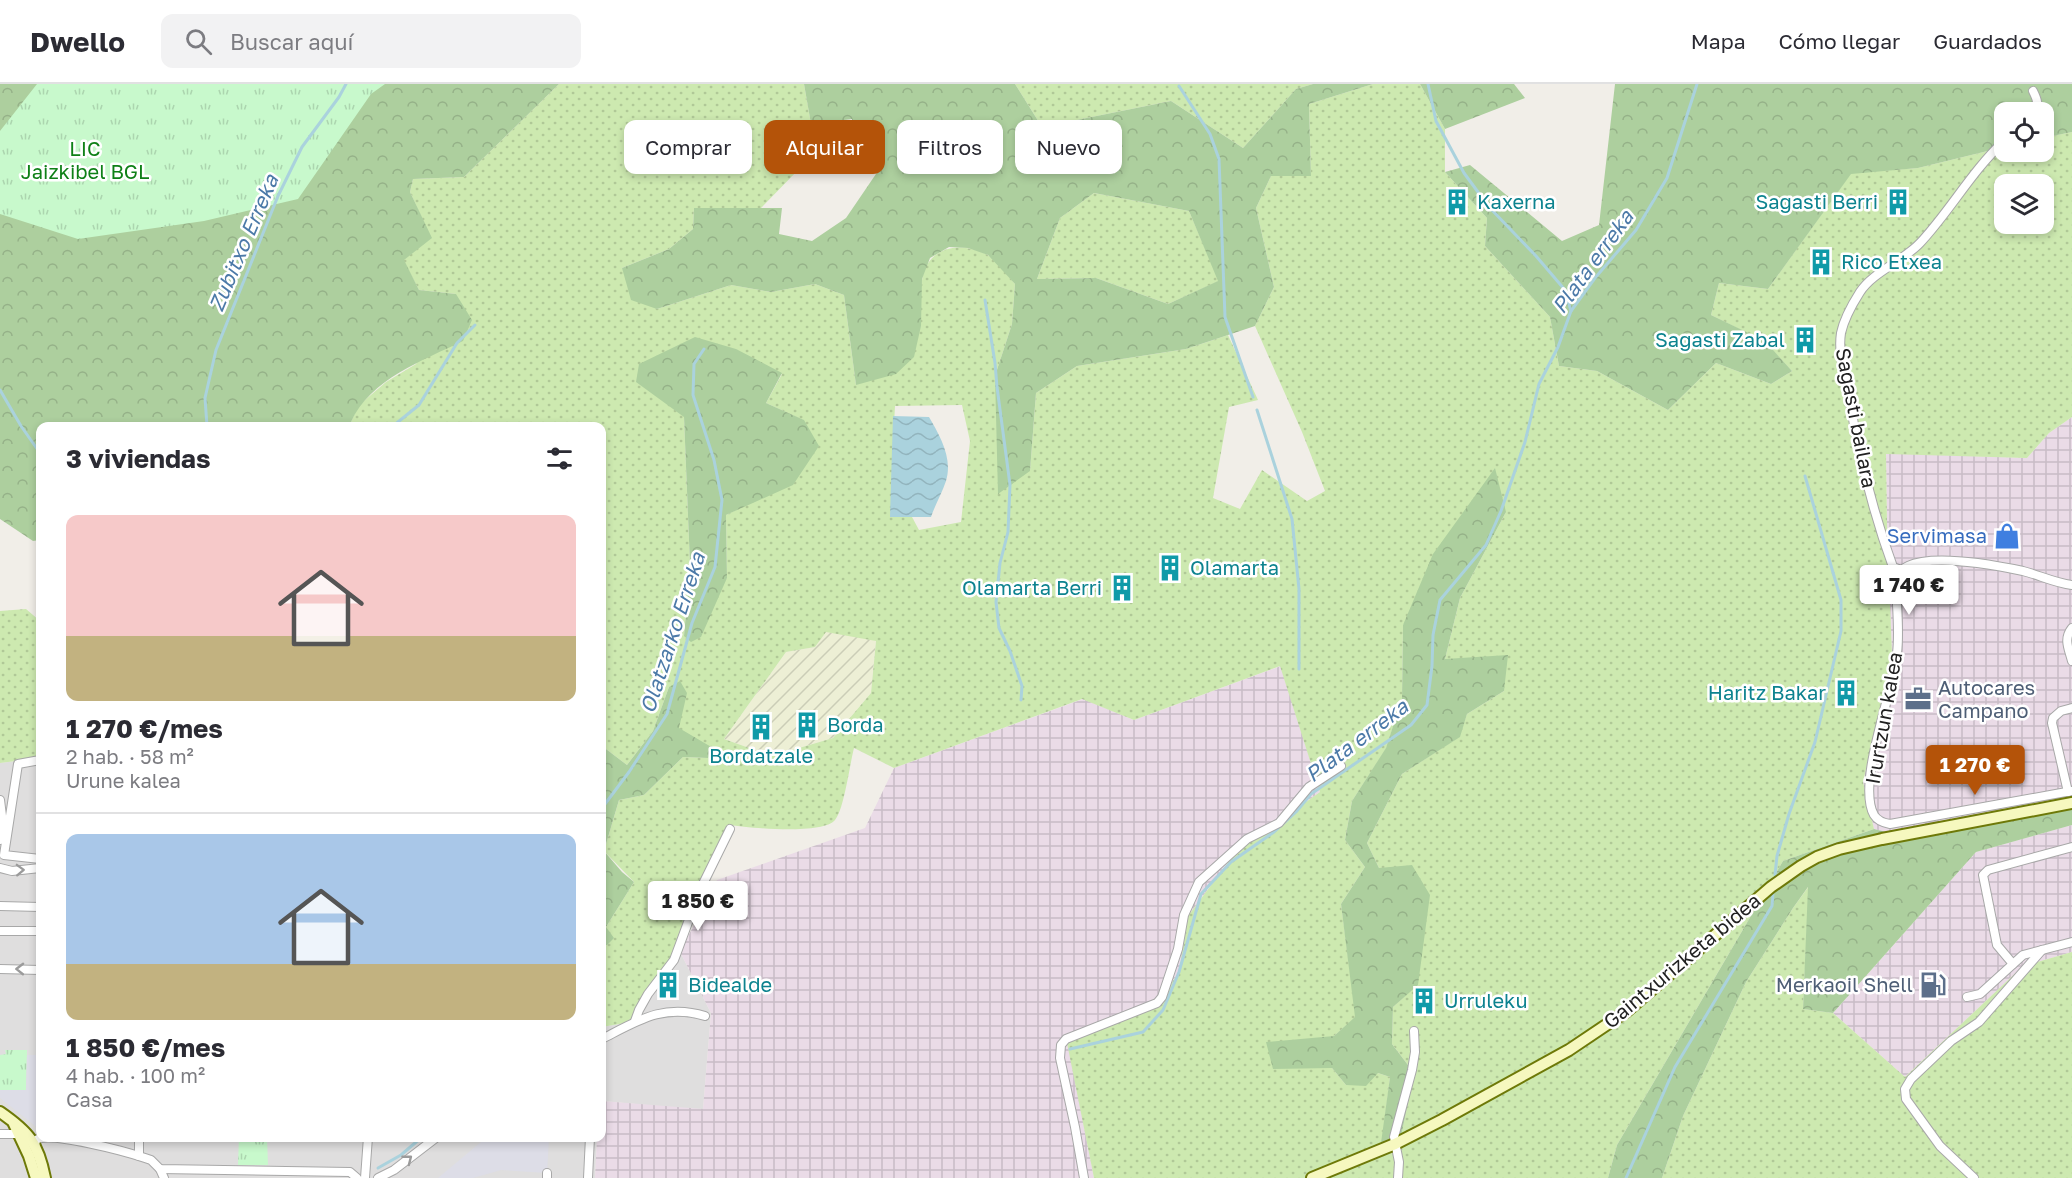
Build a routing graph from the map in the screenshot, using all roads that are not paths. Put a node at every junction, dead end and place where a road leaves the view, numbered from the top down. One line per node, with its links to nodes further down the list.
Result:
1 (2034, 91): 2 (street)
2 (2038, 102)
3 (1994, 152): 4 (street, Sagasti bailara)
4 (1901, 570): 5 (street); 11 (street, Irurtzun kalea)
5 (2072, 585)
6 (2072, 628): 7 (street)
7 (2072, 661)
8 (2072, 708): 11 (street)
9 (36, 761): 16 (street)
10 (1341, 766): 54 (street)
11 (2071, 795): 43 (main road, Gaintxurizketa bidea)
12 (0, 800): 14 (street)
13 (730, 829): 30 (street)
14 (0, 840)
15 (2072, 847): 25 (street)
16 (36, 859)
17 (0, 868): 18 (street, one-way to 18)
18 (36, 868)
19 (0, 906): 20 (street)
20 (36, 907)
21 (0, 931): 22 (street)
22 (36, 931)
23 (2072, 942): 24 (street)
24 (2042, 950): 25 (street); 57 (street)
25 (2013, 964): 28 (street)
26 (0, 969): 27 (street, one-way to 26)
27 (36, 970)
28 (1967, 997)
29 (705, 1016): 30 (street)
30 (635, 1022): 32 (street)
31 (1414, 1031): 43 (street)
32 (606, 1037)
33 (0, 1112): 34 (main road)
34 (11, 1119): 35 (main road); 44 (main road)
35 (18, 1133): 36 (street); 44 (street); 47 (main road)
36 (0, 1134)
37 (36, 1142): 44 (street)
38 (85, 1142): 45 (street)
39 (139, 1142): 45 (street)
40 (368, 1142): 51 (street)
41 (430, 1142): 52 (street, one-way to 41)
42 (590, 1142): 53 (street)
43 (1395, 1144): 55 (main road, Gaintxurizketa bidea); 56 (street)
44 (36, 1147): 48 (main road)
45 (139, 1156): 46 (street)
46 (160, 1169): 49 (street); 50 (street)
47 (36, 1178)
48 (45, 1178)
49 (164, 1178)
50 (357, 1178)
51 (365, 1178)
52 (378, 1178)
53 (588, 1178)
54 (1084, 1178)
55 (1312, 1178)
56 (1398, 1178)
57 (1974, 1178)

